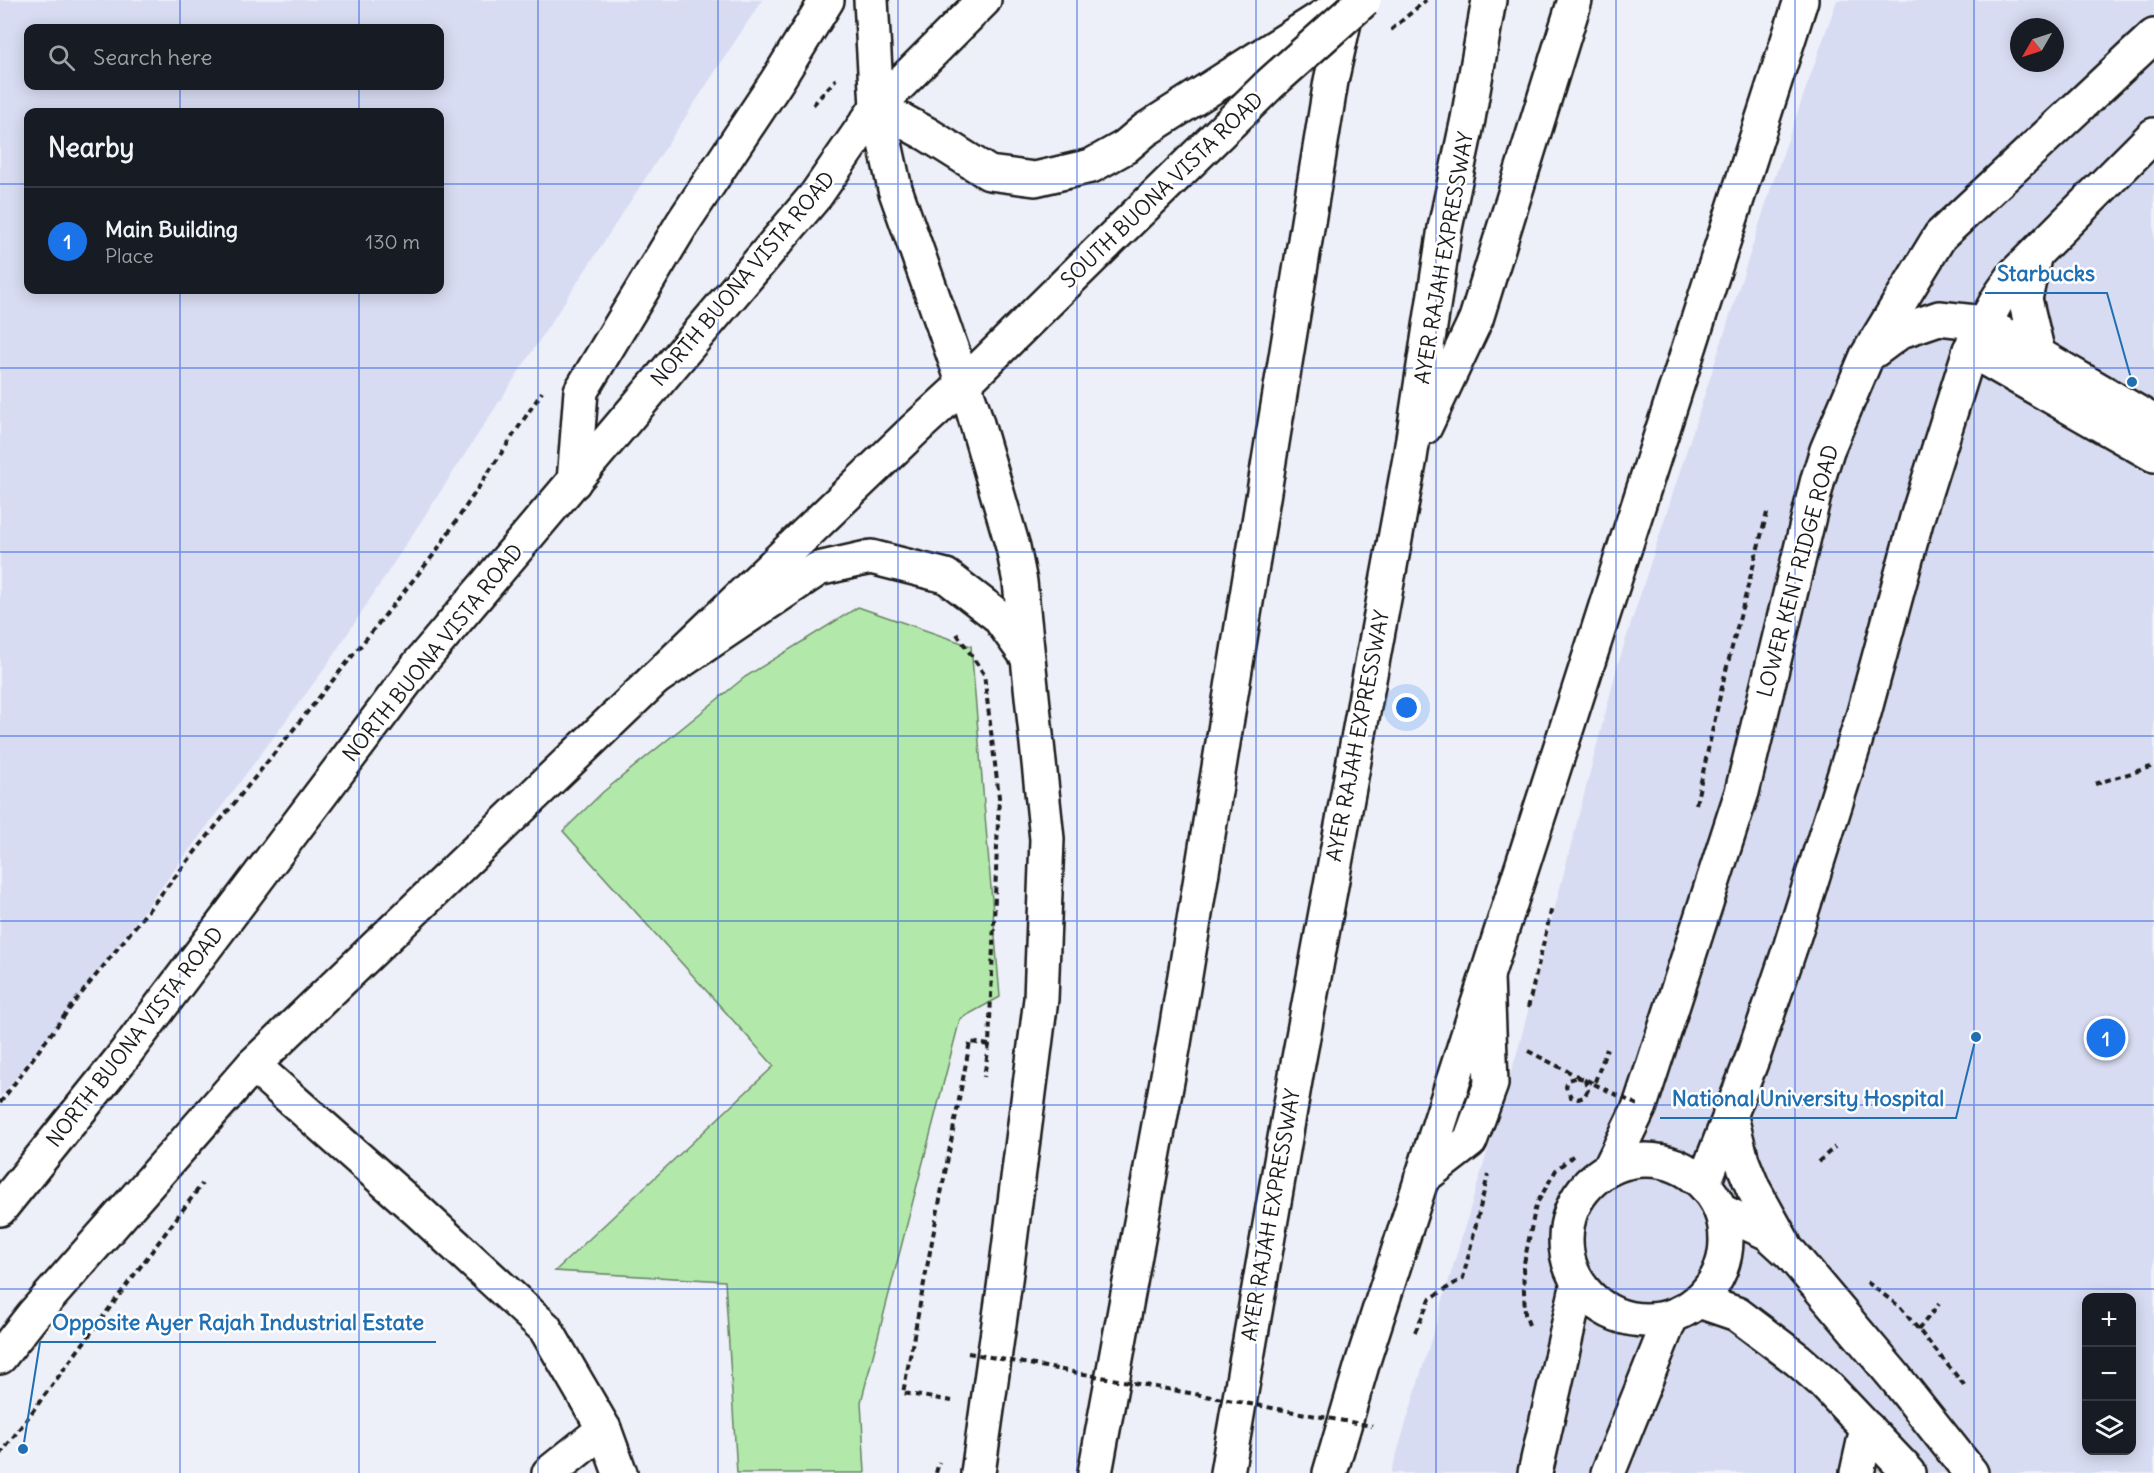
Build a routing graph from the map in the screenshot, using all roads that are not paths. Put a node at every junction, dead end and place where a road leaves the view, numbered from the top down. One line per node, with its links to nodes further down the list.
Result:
1 (827, 0): 20 (main road)
2 (871, 0): 10 (main road)
3 (984, 0): 10 (main road)
4 (1349, 0): 10 (main road); 41 (main road)
5 (1364, 0): 16 (main road, SOUTH BUONA VISTA ROAD, bridge)
6 (1489, 0): 19 (main road, AYER RAJAH EXPRESSWAY)
7 (1575, 0): 19 (main road)
8 (1800, 0): 43 (main road)
9 (2154, 36): 15 (main road, LOWER KENT RIDGE ROAD)
10 (877, 107): 16 (main road); 20 (main road, NORTH BUONA VISTA ROAD)
11 (2154, 135): 12 (main road)
12 (2035, 253): 13 (main road); 14 (main road)
13 (1977, 337): 14 (main road); 15 (main road); 18 (main road); 24 (main road)
14 (2038, 353): 17 (main road)
15 (1868, 356): 25 (main road, LOWER KENT RIDGE ROAD)
16 (964, 384): 21 (main road); 22 (main road)
17 (2154, 422)
18 (2154, 455)
19 (1410, 458): 42 (main road, AYER RAJAH EXPRESSWAY)
20 (574, 482): 27 (main road, NORTH BUONA VISTA ROAD)
21 (1027, 657): 22 (main road); 40 (main road)
22 (656, 678): 23 (main road)
23 (253, 1065): 33 (main road); 35 (main road)
24 (1730, 1113): 26 (main road); 29 (main road)
25 (1611, 1166): 26 (main road, LOWER KENT RIDGE ROAD); 30 (main road, LOWER KENT RIDGE ROAD)
26 (1704, 1183): 28 (main road, LOWER KENT RIDGE ROAD)
27 (0, 1209)
28 (1721, 1211): 29 (main road); 31 (main road, LOWER KENT RIDGE ROAD)
29 (1791, 1254): 36 (main road)
30 (1578, 1284): 32 (main road, LOWER KENT RIDGE ROAD); 44 (main road)
31 (1700, 1301): 32 (main road, LOWER KENT RIDGE ROAD); 34 (main road)
32 (1671, 1317): 45 (main road)
33 (0, 1357)
34 (1867, 1428): 37 (main road); 46 (main road)
35 (604, 1429): 38 (main road); 39 (main road)
36 (1942, 1436): 37 (main road); 47 (main road)
37 (1906, 1470)
38 (549, 1473)
39 (620, 1473)
40 (978, 1473)
41 (1095, 1473)
42 (1227, 1473)
43 (1330, 1473)
44 (1535, 1473)
45 (1608, 1473)
46 (1857, 1473)
47 (1971, 1473)

